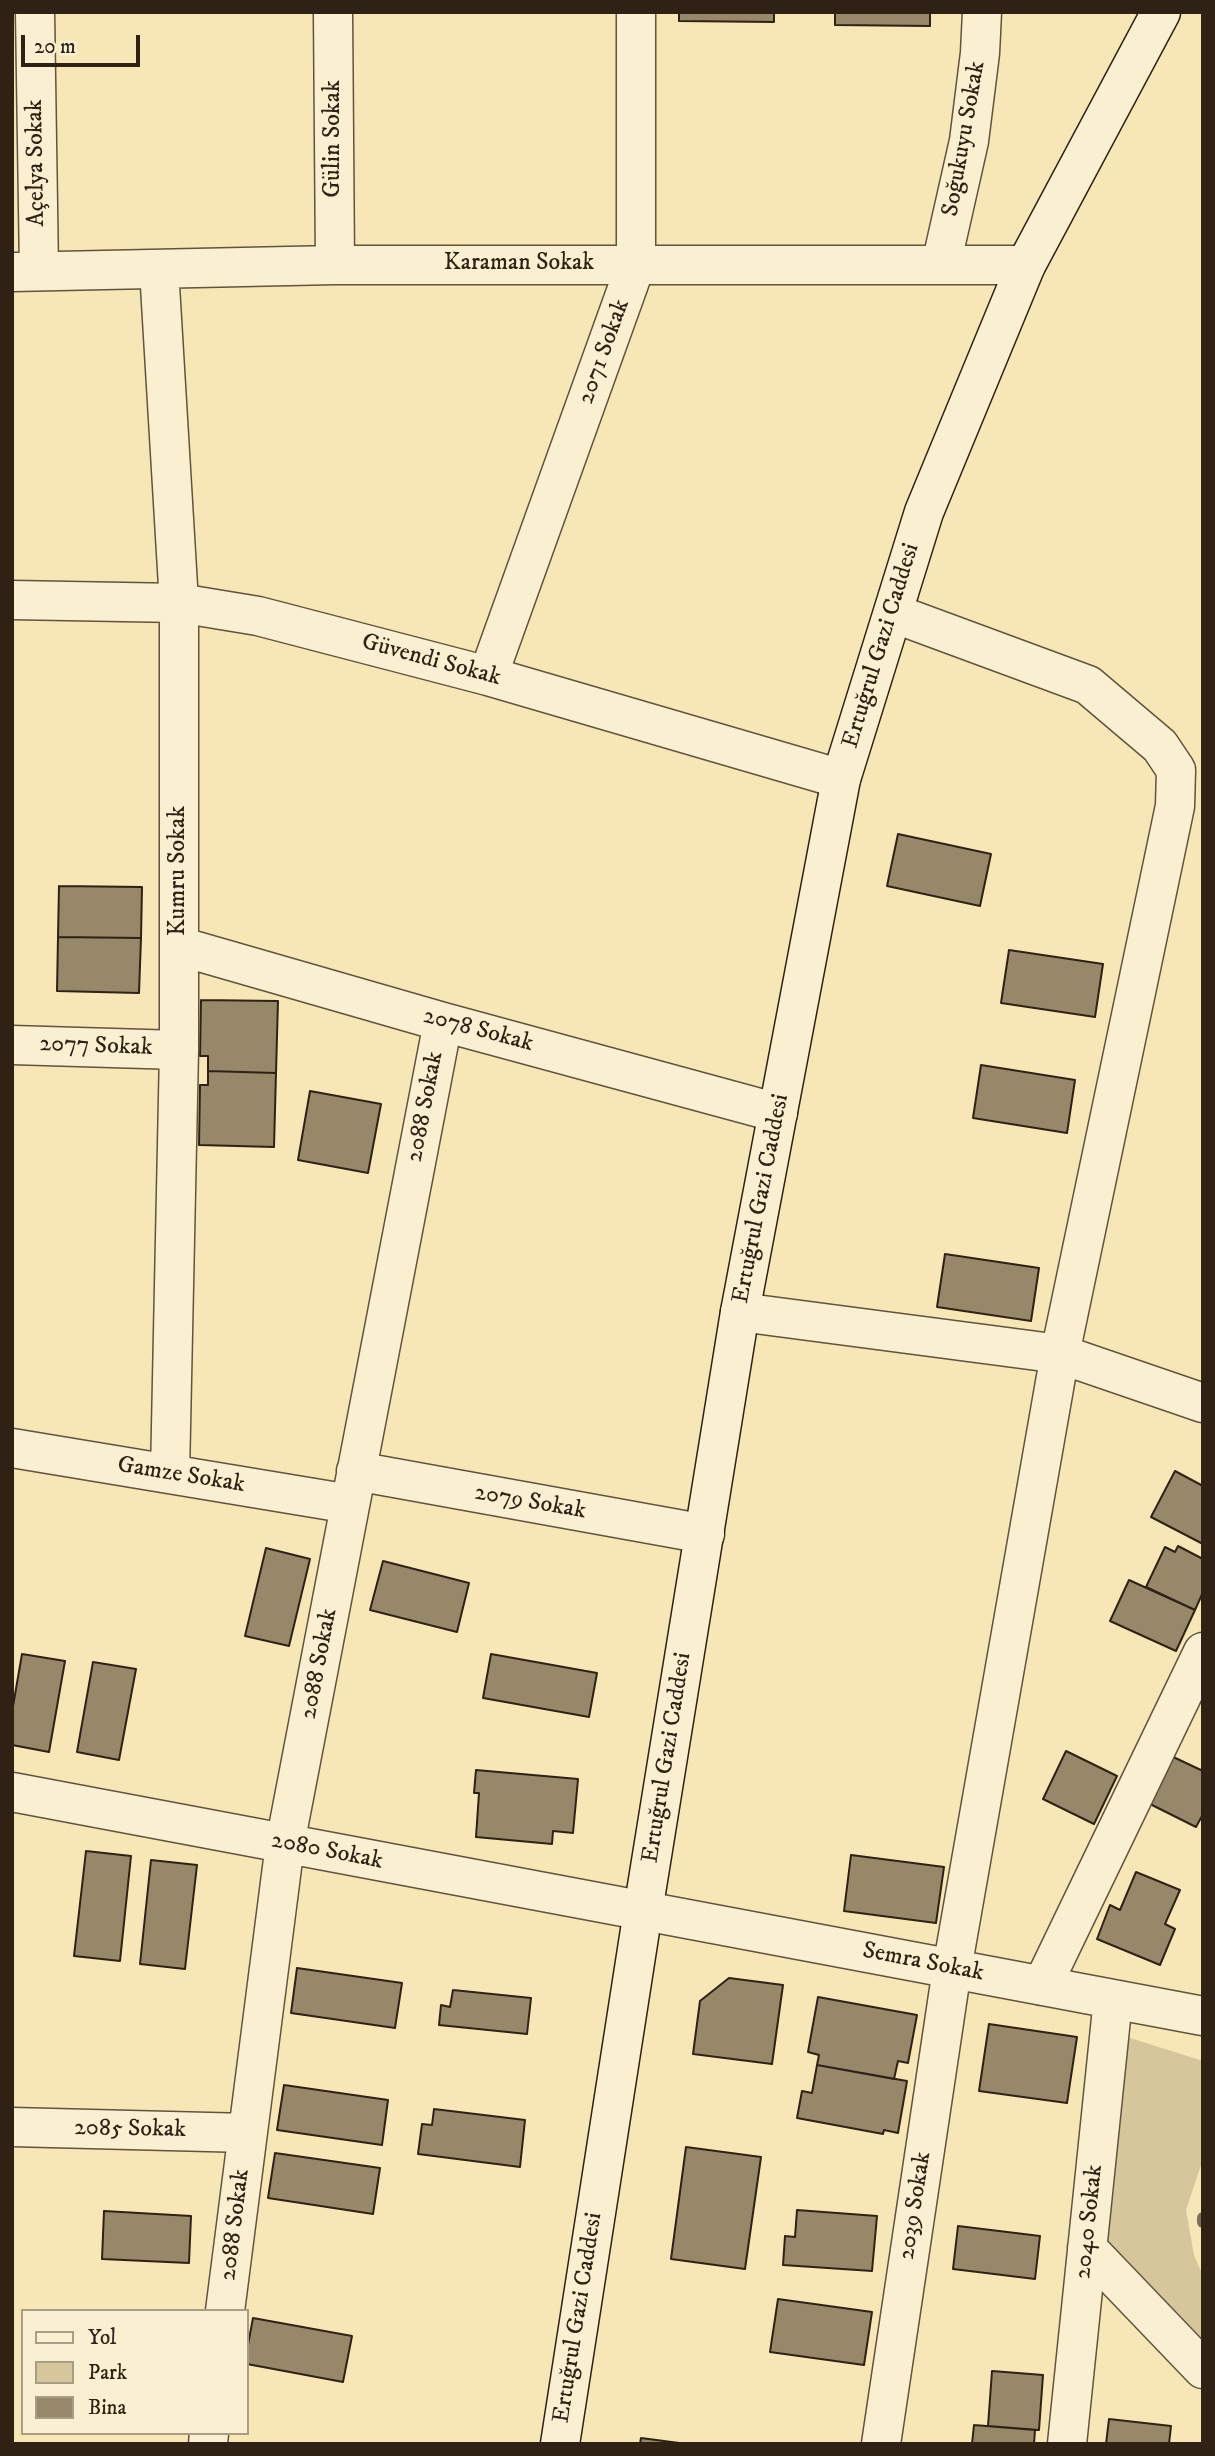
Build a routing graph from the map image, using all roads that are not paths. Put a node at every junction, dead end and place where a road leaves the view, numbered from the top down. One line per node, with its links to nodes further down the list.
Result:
1 (35, 12): 11 (street, Açelya Sokak)
2 (333, 12): 7 (street, Gülin Sokak)
3 (636, 12): 6 (street, 2071 Sokak)
4 (982, 12): 8 (street, Soğukuyu Sokak)
5 (1161, 12): 9 (street, Ertuğrul Gazi Caddesi)
6 (636, 264): 7 (street, Karaman Sokak); 8 (street, Karaman Sokak); 15 (street, 2071 Sokak)
7 (335, 265): 10 (street, Karaman Sokak)
8 (941, 265): 9 (street, Karaman Sokak)
9 (1026, 265): 14 (street, Ertuğrul Gazi Caddesi)
10 (159, 269): 11 (street, Karaman Sokak); 13 (street, Kumru Sokak)
11 (26, 271)
12 (12, 600): 13 (street, Güvendi Sokak)
13 (179, 603): 15 (street, Güvendi Sokak); 17 (street, Kumru Sokak)
14 (892, 613): 16 (street, Ertuğrul Gazi Caddesi); 23 (street, 2039 Sokak)
15 (488, 676): 16 (street, Güvendi Sokak)
16 (841, 779): 21 (street, Ertuğrul Gazi Caddesi)
17 (179, 946): 18 (street, 2078 Sokak); 20 (street, Kumru Sokak)
18 (443, 1022): 21 (street, 2078 Sokak); 27 (street, 2088 Sokak)
19 (12, 1045): 20 (street, 2077 Sokak)
20 (179, 1050): 26 (street, Kumru Sokak)
21 (778, 1113): 22 (street, Ertuğrul Gazi Caddesi)
22 (740, 1312): 23 (street); 28 (street, Ertuğrul Gazi Caddesi)
23 (1060, 1354): 24 (street); 33 (street, 2039 Sokak)
24 (1203, 1403)
25 (12, 1448): 26 (street, Gamze Sokak)
26 (170, 1474): 27 (street, Gamze Sokak)
27 (353, 1488): 28 (street, 2079 Sokak); 31 (street, 2088 Sokak)
28 (705, 1534): 32 (street, Ertuğrul Gazi Caddesi)
29 (1203, 1651): 34 (street)
30 (12, 1792): 31 (street, 2080 Sokak)
31 (285, 1844): 32 (street, 2080 Sokak); 38 (street, 2088 Sokak)
32 (643, 1911): 33 (street, Semra Sokak); 42 (street, Ertuğrul Gazi Caddesi)
33 (952, 1969): 34 (street, Semra Sokak); 43 (street, 2039 Sokak)
34 (1042, 1986): 35 (street, Semra Sokak)
35 (1113, 1999): 36 (street, Semra Sokak); 39 (street, 2040 Sokak)
36 (1203, 2016)
37 (12, 2127): 38 (street, 2085 Sokak)
38 (248, 2133): 40 (street, 2088 Sokak)
39 (1087, 2248): 41 (street); 44 (street, 2040 Sokak)
40 (225, 2309)
41 (1203, 2369)
42 (560, 2444)
43 (881, 2444)
44 (1067, 2444)

